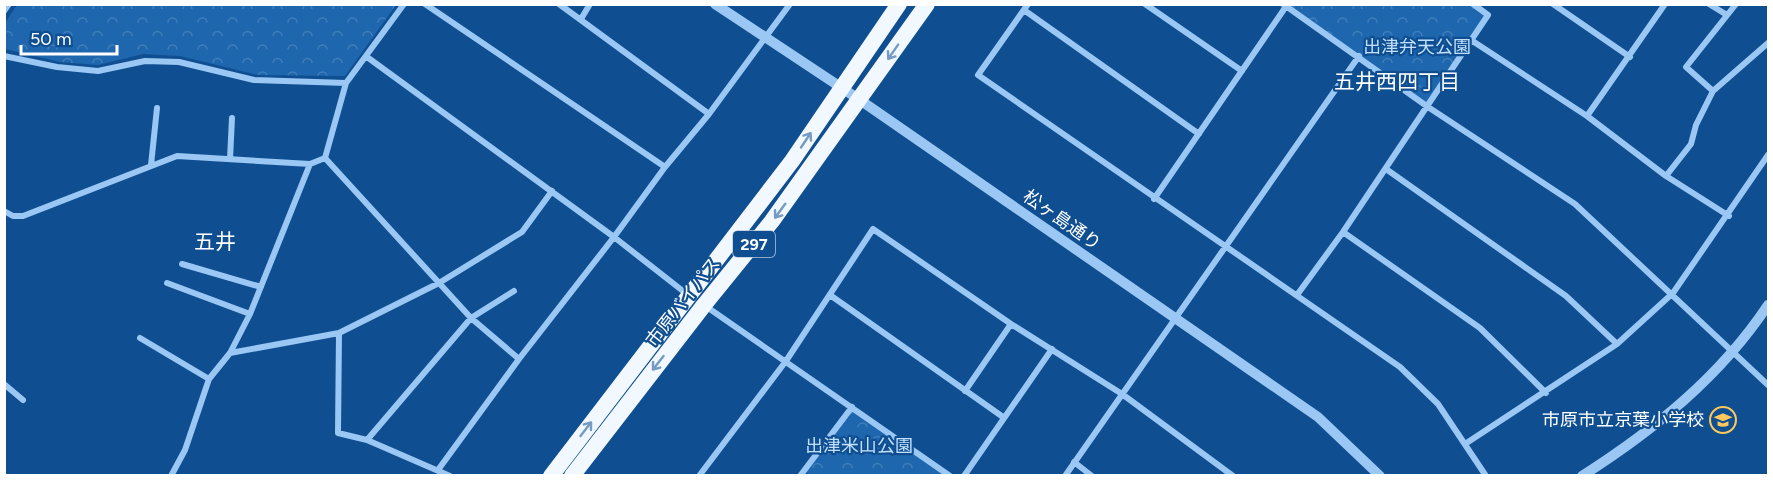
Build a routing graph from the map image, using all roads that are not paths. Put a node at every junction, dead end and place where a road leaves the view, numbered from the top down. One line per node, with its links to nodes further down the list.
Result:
1 (9, 4): 18 (street)
2 (404, 4): 26 (street)
3 (425, 4): 44 (street)
4 (559, 4): 20 (street)
5 (590, 4): 20 (street)
6 (715, 4): 21 (street, 松ヶ島通り)
7 (790, 4): 21 (street)
8 (899, 4): 30 (highway, 市原バイパス / 297)
9 (927, 4): 32 (highway, 市原バイパス / 297, one-way to 32)
10 (1145, 4): 28 (street)
11 (1473, 4): 22 (street)
12 (1553, 4): 27 (street)
13 (1665, 4): 27 (street)
14 (1709, 4): 19 (street)
15 (1736, 4): 19 (street)
16 (1286, 5): 25 (street); 28 (street)
17 (1026, 7): 38 (street); 48 (street)
18 (4, 11)
19 (1727, 15): 31 (street)
20 (580, 19): 35 (street)
21 (766, 39): 30 (street, 松ヶ島通り); 35 (street)
22 (1471, 40): 33 (street); 36 (street)
23 (1768, 44): 31 (street)
24 (4, 56): 29 (street)
25 (1359, 56): 33 (street); 53 (street)
26 (367, 57): 29 (street); 47 (street)
27 (1630, 57): 36 (street)
28 (1242, 70): 38 (street)
29 (346, 83): 40 (street)
30 (841, 88): 32 (street, 松ヶ島通り); 62 (highway, 市原バイパス / 297, one-way to 30)
31 (1713, 91): 46 (street)
32 (860, 100): 62 (highway, 市原バイパス / 297, one-way to 62); 66 (street, 松ヶ島通り)
33 (1428, 107): 45 (street); 59 (street)
34 (157, 108): 43 (street)
35 (710, 114): 44 (street)
36 (1587, 116): 46 (street)
37 (232, 118): 41 (street)
38 (1198, 134): 48 (street)
39 (1768, 155): 50 (street)
40 (325, 158): 42 (street); 56 (street)
41 (230, 159): 42 (street); 43 (street)
42 (310, 164): 57 (street)
43 (151, 165): 49 (street)
44 (664, 167): 52 (street)
45 (1386, 169): 51 (street); 70 (street)
46 (1666, 176): 50 (street)
47 (552, 191): 52 (street); 56 (street)
48 (1154, 199): 53 (street)
49 (4, 211)
50 (1729, 216): 59 (street)
51 (1343, 232): 61 (street); 80 (street)
52 (614, 237): 62 (street); 74 (street)
53 (1224, 246): 61 (street); 66 (street)
54 (182, 264): 57 (street)
55 (167, 283): 64 (street)
56 (439, 283): 65 (street); 68 (street)
57 (261, 287): 64 (street)
58 (514, 291): 65 (street)
59 (1673, 293): 70 (street); 72 (street)
60 (830, 295): 67 (street); 75 (street); 79 (street)
61 (1297, 295): 86 (street)
62 (697, 301): 75 (street); 92 (highway, 市原バイパス / 297, one-way to 62); 93 (highway, 市原バイパス / 297, one-way to 93)
63 (1768, 305): 72 (street)
64 (250, 314): 73 (street)
65 (471, 318): 74 (street); 85 (street)
66 (1176, 319): 81 (street); 101 (street, 松ヶ島通り)
67 (1011, 324): 71 (street); 79 (street)
68 (339, 333): 73 (street); 85 (street)
69 (140, 338): 76 (street)
70 (1617, 344): 80 (street)
71 (1052, 349): 81 (street); 84 (street)
72 (1735, 351): 78 (street); 103 (street)
73 (231, 353): 76 (street)
74 (519, 359): 88 (street)
75 (786, 361): 83 (street); 94 (street)
76 (209, 380): 90 (street)
77 (4, 384): 82 (street)
78 (1768, 385)
79 (965, 391): 84 (street)
80 (1546, 393): 86 (street)
81 (1122, 394): 87 (street); 100 (street)
82 (24, 400)
83 (852, 407): 89 (street); 96 (street)
84 (1003, 417): 97 (street)
85 (367, 440): 88 (street)
86 (1465, 444): 102 (street)
87 (1074, 462): 98 (street); 99 (street)
88 (438, 470): 91 (street)
89 (802, 473): 95 (street)
90 (171, 476)
91 (450, 476)
92 (551, 476)
93 (572, 476)
94 (699, 476)
95 (811, 476)
96 (950, 476)
97 (964, 476)
98 (1065, 476)
99 (1092, 476)
100 (1233, 476)
101 (1380, 476)
102 (1486, 476)
103 (1582, 476)

